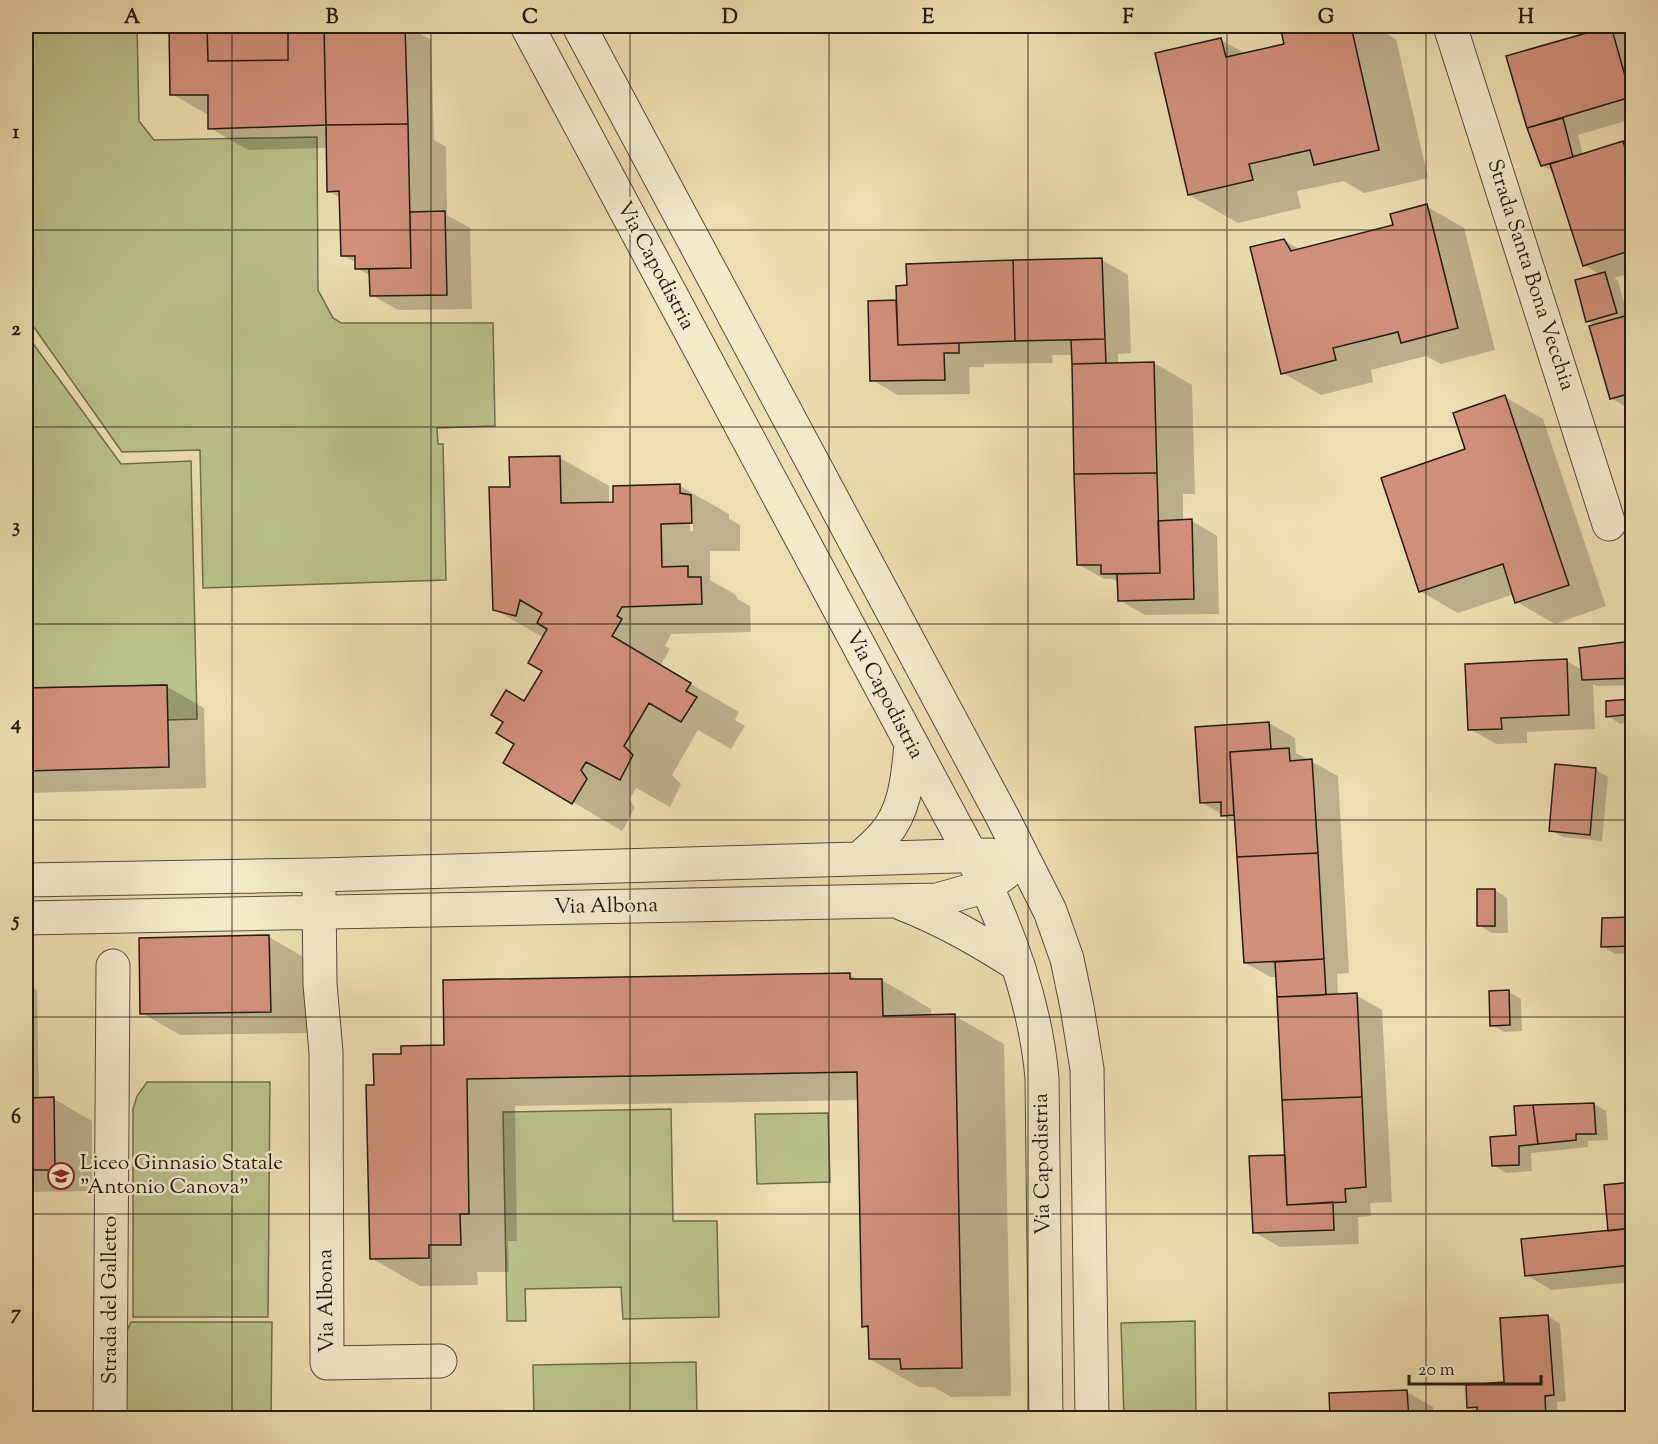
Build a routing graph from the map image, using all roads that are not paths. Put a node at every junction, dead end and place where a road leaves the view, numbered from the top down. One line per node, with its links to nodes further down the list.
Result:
1 (527, 26): 5 (street, Via Capodistria)
2 (579, 26): 8 (street)
3 (1450, 26): 4 (street, Strada Santa Bona Vecchia)
4 (1609, 524)
5 (911, 744): 6 (street, Via Capodistria); 7 (street)
6 (971, 855): 7 (street, Via Albona); 8 (street, Via Albona); 11 (street, Via Capodistria)
7 (860, 858): 9 (street, Via Albona)
8 (1024, 860): 11 (street, Via Albona); 20 (street)
9 (320, 875): 10 (street, Via Albona); 13 (street, Via Albona)
10 (26, 880)
11 (987, 886): 12 (street, Via Albona); 16 (street, Via Capodistria)
12 (893, 901): 13 (street, Via Albona); 16 (street, Via Albona)
13 (319, 912): 14 (street, Via Albona); 17 (street, Via Albona)
14 (26, 918)
15 (113, 966): 18 (street, Strada del Galletto)
16 (1018, 966): 19 (street, Via Capodistria)
17 (440, 1360)
18 (110, 1419)
19 (1046, 1419)
20 (1092, 1419)

